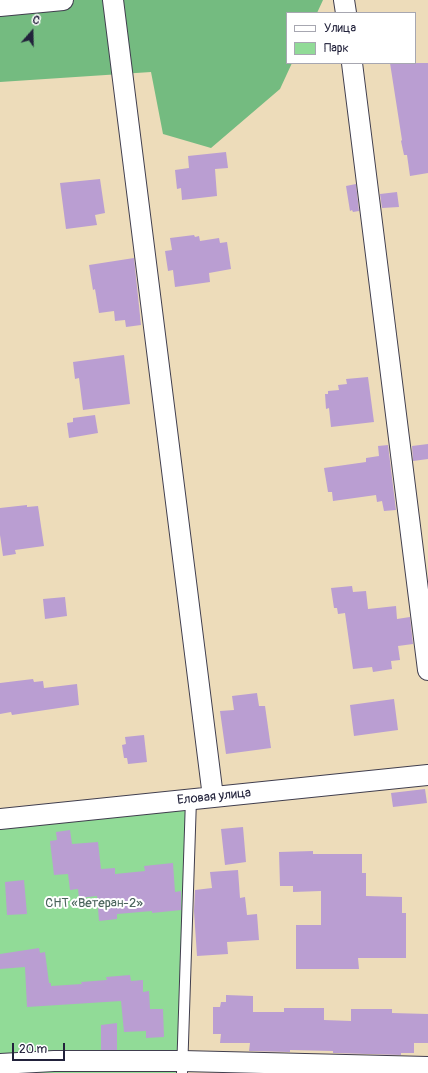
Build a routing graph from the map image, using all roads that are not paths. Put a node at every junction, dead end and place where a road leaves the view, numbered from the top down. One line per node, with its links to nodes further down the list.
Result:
1 (63, 0): 4 (street)
2 (117, 0): 9 (street)
3 (344, 0): 5 (street)
4 (0, 6)
5 (346, 12)
6 (352, 64): 7 (street)
7 (428, 670)
8 (428, 775): 9 (street, Еловая улица)
9 (213, 797): 10 (street, Еловая улица)
10 (191, 799): 11 (street, Еловая улица); 13 (lane)
11 (0, 819)
12 (0, 1064): 13 (street)
13 (182, 1067): 14 (street)
14 (428, 1067)

